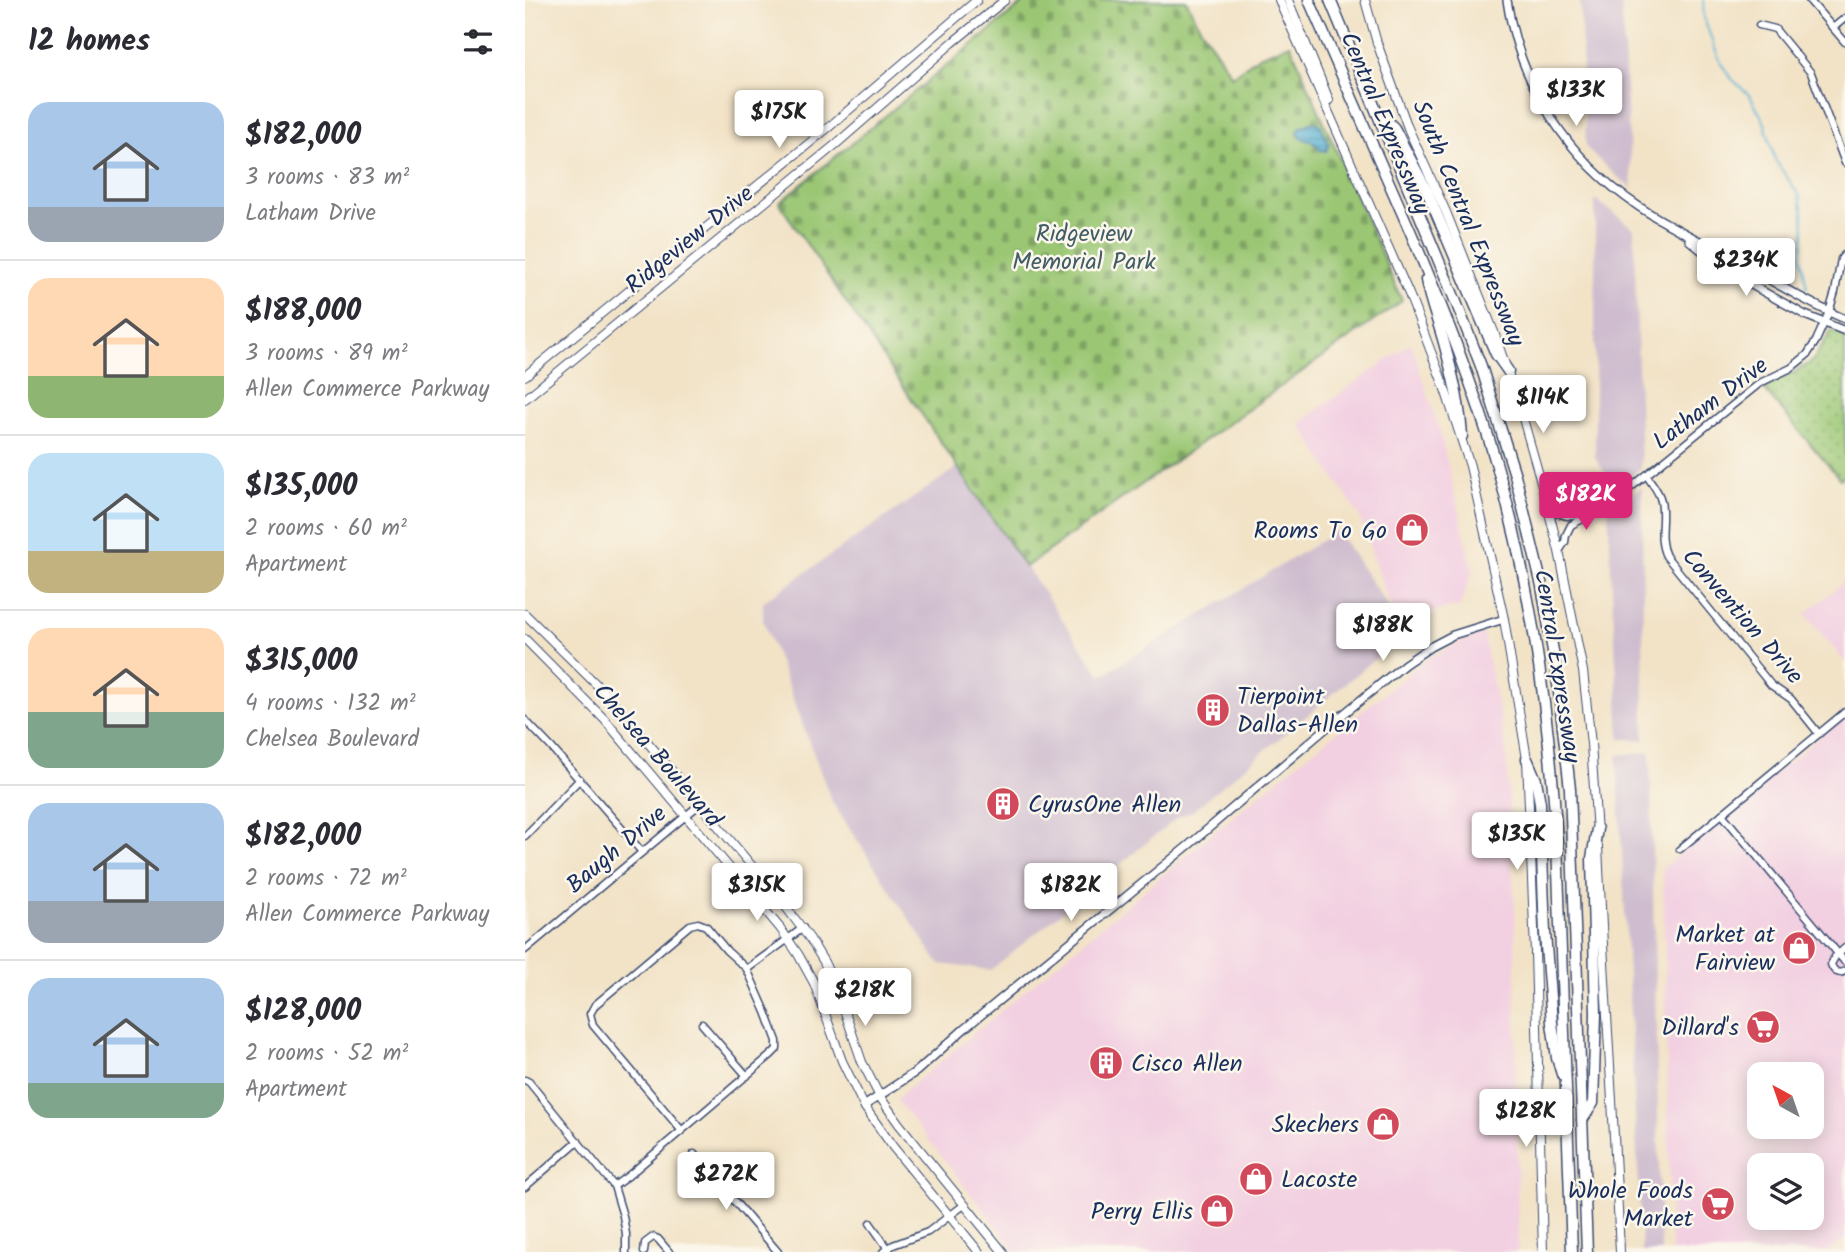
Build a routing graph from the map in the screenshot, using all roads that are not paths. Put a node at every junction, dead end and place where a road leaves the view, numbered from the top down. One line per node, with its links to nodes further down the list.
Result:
1 (977, 0): 19 (main road, Ridgeview Drive)
2 (1005, 0): 20 (main road, Ridgeview Drive)
3 (1279, 0): 17 (main road)
4 (1288, 0): 17 (main road)
5 (1309, 0): 23 (highway, Central Expressway)
6 (1330, 0): 16 (highway, Central Expressway)
7 (1359, 0): 15 (main road)
8 (1365, 0): 15 (main road, South Central Expressway)
9 (1507, 0): 21 (street)
10 (1809, 0): 13 (street)
11 (1845, 18): 13 (street)
12 (1759, 25): 18 (street)
13 (1833, 28): 14 (street)
14 (1845, 42)
15 (1377, 43): 28 (main road, South Central Expressway)
16 (1377, 112): 28 (highway); 65 (highway, Central Expressway)
17 (1339, 133): 31 (main road)
18 (1845, 163)
19 (752, 190): 20 (main road); 29 (main road, Ridgeview Drive)
20 (763, 204): 30 (main road, Ridgeview Drive)
21 (1678, 231): 24 (street); 26 (street)
22 (1845, 254): 24 (street)
23 (1422, 260): 31 (highway); 62 (highway, Central Expressway)
24 (1829, 312): 25 (street); 26 (street, Latham Drive)
25 (1845, 319)
26 (1825, 323): 27 (street); 32 (street, Latham Drive)
27 (1845, 331)
28 (1508, 371): 34 (main road, South Central Expressway)
29 (525, 376)
30 (525, 399)
31 (1462, 436): 37 (main road)
32 (1647, 476): 33 (street, Latham Drive); 41 (street, Convention Drive)
33 (1606, 505): 34 (street, Latham Drive); 35 (street, Latham Drive)
34 (1548, 508): 35 (main road, South Central Expressway)
35 (1559, 551): 47 (main road, South Central Expressway)
36 (525, 614): 44 (main road, Chelsea Boulevard)
37 (1504, 619): 42 (main road); 63 (street)
38 (525, 639): 46 (main road, Chelsea Boulevard)
39 (1845, 712): 41 (street)
40 (525, 720): 43 (street)
41 (1819, 733): 45 (street)
42 (1527, 758): 62 (highway); 81 (main road)
43 (580, 779): 48 (street); 50 (street)
44 (700, 804): 46 (street, Baugh Drive); 51 (main road, Chelsea Boulevard)
45 (1722, 814): 49 (street); 55 (street)
46 (685, 816): 50 (street, Baugh Drive); 52 (main road, Chelsea Boulevard)
47 (1597, 829): 65 (highway); 84 (main road, South Central Expressway)
48 (525, 836)
49 (1680, 849)
50 (642, 852): 54 (street, Baugh Drive)
51 (803, 928): 52 (street); 63 (main road)
52 (788, 939): 57 (street); 64 (main road, Chelsea Boulevard)
53 (1845, 948): 55 (street)
54 (525, 950)
55 (1838, 954): 56 (street); 58 (street)
56 (1845, 961)
57 (747, 969): 60 (street); 66 (street)
58 (1845, 971)
59 (702, 1024): 60 (street)
60 (747, 1076): 66 (street)
61 (525, 1080): 67 (street)
62 (1567, 1088): 82 (highway, Central Expressway)
63 (880, 1097): 64 (street); 71 (main road)
64 (864, 1106): 72 (main road, Chelsea Boulevard)
65 (1582, 1120): 83 (highway, Central Expressway)
66 (682, 1131): 69 (street)
67 (579, 1141): 69 (street); 70 (street)
68 (694, 1154): 78 (street)
69 (614, 1186): 75 (street)
70 (525, 1187)
71 (964, 1205): 72 (street); 80 (main road)
72 (950, 1216): 74 (street); 79 (main road, Chelsea Boulevard)
73 (870, 1223): 74 (street)
74 (887, 1251)
75 (626, 1252)
76 (643, 1252): 77 (street)
77 (669, 1252)
78 (778, 1252)
79 (979, 1252)
80 (1003, 1252)
81 (1543, 1252)
82 (1572, 1252)
83 (1587, 1252)
84 (1620, 1252)

